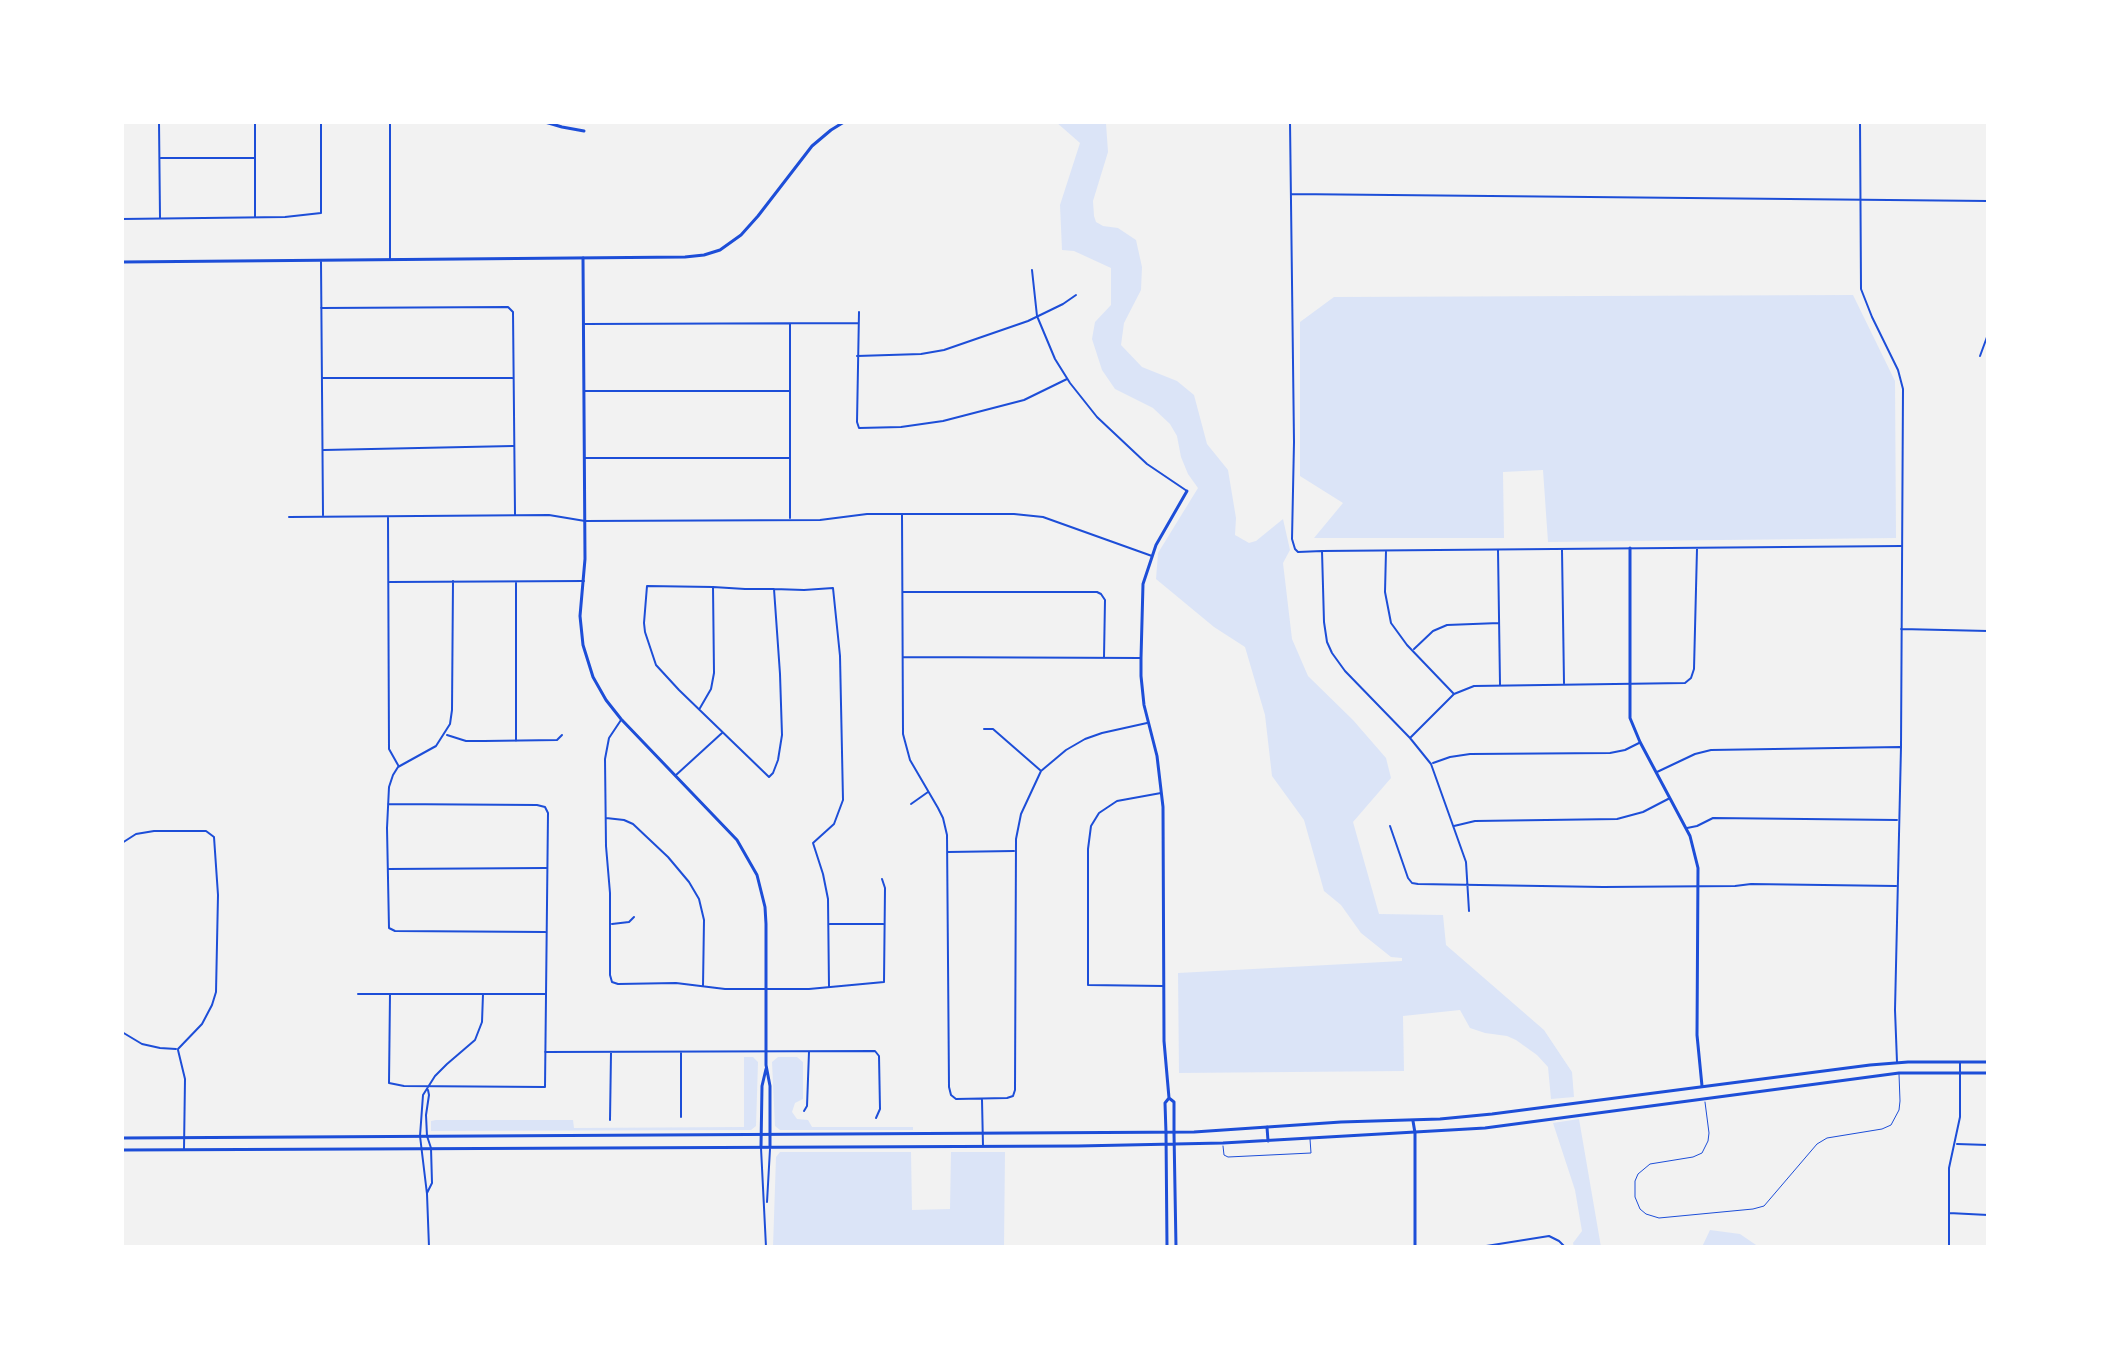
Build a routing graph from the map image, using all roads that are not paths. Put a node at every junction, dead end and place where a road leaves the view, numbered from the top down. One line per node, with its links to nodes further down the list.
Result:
1 (159, 122): 10 (street)
2 (255, 122): 11 (street)
3 (321, 122): 15 (street)
4 (390, 122): 20 (street)
5 (545, 122): 9 (main road)
6 (844, 122): 18 (main road)
7 (1290, 122): 12 (street)
8 (1860, 122): 13 (street)
9 (584, 131)
10 (159, 158): 11 (street); 16 (street)
11 (255, 158): 15 (street)
12 (1291, 194): 13 (street); 56 (street)
13 (1860, 200): 14 (street); 50 (street)
14 (1988, 201)
15 (255, 217): 16 (street)
16 (160, 218): 17 (street)
17 (122, 219)
18 (583, 258): 20 (main road); 30 (main road)
19 (321, 260): 20 (main road); 21 (main road); 24 (street)
20 (390, 260)
21 (122, 262)
22 (1032, 270): 26 (street)
23 (1076, 295): 26 (street)
24 (321, 308): 33 (street); 34 (street)
25 (859, 312): 29 (street)
26 (1037, 316): 31 (street); 35 (street)
27 (1988, 320): 32 (street)
28 (790, 323): 29 (street); 30 (street); 37 (street)
29 (858, 323): 31 (street)
30 (583, 324): 36 (main road)
31 (857, 356): 35 (street)
32 (1980, 356)
33 (322, 378): 34 (street); 39 (street)
34 (513, 378): 38 (street)
35 (1067, 379): 42 (street)
36 (584, 391): 37 (street); 40 (main road)
37 (790, 391): 41 (street)
38 (514, 446): 39 (street); 45 (street)
39 (323, 450): 47 (street)
40 (584, 458): 41 (street); 49 (main road)
41 (790, 458): 48 (street)
42 (1187, 491): 57 (main road)
43 (902, 514): 48 (street); 57 (street); 64 (street)
44 (388, 516): 45 (street); 47 (street); 61 (street)
45 (515, 516): 49 (street)
46 (289, 517): 47 (street)
47 (323, 517)
48 (790, 520): 49 (street)
49 (585, 521): 60 (main road)
50 (1901, 546): 52 (street); 66 (street)
51 (1630, 548): 52 (street); 54 (street); 73 (main road)
52 (1697, 548): 73 (street)
53 (1498, 549): 54 (street); 55 (street); 65 (street)
54 (1562, 549): 72 (street)
55 (1386, 550): 56 (street); 68 (street)
56 (1322, 551): 83 (street)
57 (1152, 556): 71 (main road)
58 (453, 581): 59 (street); 61 (street); 81 (street)
59 (516, 581): 60 (street); 84 (street)
60 (584, 581): 77 (main road)
61 (389, 582): 88 (street)
62 (713, 587): 63 (street); 76 (street); 76 (street)
63 (774, 589): 80 (street); 114 (street)
64 (903, 592): 69 (street); 70 (street)
65 (1499, 623): 68 (street); 74 (street)
66 (1901, 629): 67 (street); 86 (street)
67 (1988, 631)
68 (1413, 650): 75 (street)
69 (903, 657): 70 (street); 92 (street)
70 (1104, 657): 71 (street)
71 (1141, 658): 78 (main road)
72 (1564, 684): 73 (street); 74 (street)
73 (1631, 684): 85 (main road)
74 (1500, 685): 75 (street)
75 (1454, 694): 83 (street)
76 (699, 709): 80 (street)
77 (621, 719): 91 (main road); 97 (street)
78 (1148, 722): 89 (street); 93 (main road)
79 (984, 729): 89 (street)
80 (723, 732): 91 (street)
81 (445, 735): 84 (street); 88 (street)
82 (562, 735): 84 (street)
83 (1410, 738): 87 (street)
84 (516, 741)
85 (1640, 742): 87 (street); 90 (main road)
86 (1901, 747): 90 (street); 98 (street)
87 (1431, 764): 100 (street)
88 (398, 767): 95 (street)
89 (1041, 771): 103 (street)
90 (1657, 772): 94 (main road)
91 (675, 776): 120 (main road)
92 (929, 792): 96 (street); 104 (street)
93 (1162, 793): 117 (main road); 117 (street)
94 (1671, 798): 100 (street); 101 (main road)
95 (388, 804): 105 (street); 106 (street)
96 (911, 804)
97 (606, 818): 113 (street); 118 (street)
98 (1898, 820): 101 (street); 110 (street)
99 (1390, 826): 108 (street)
100 (1454, 826): 108 (street)
101 (1687, 828): 109 (main road)
102 (122, 843): 126 (street)
103 (1015, 851): 104 (street); 145 (street)
104 (948, 852): 145 (street)
105 (547, 868): 106 (street); 116 (street)
106 (388, 869): 116 (street)
107 (882, 879): 115 (street)
108 (1468, 885): 109 (street); 111 (street)
109 (1698, 886): 110 (street); 142 (main road)
110 (1897, 886): 134 (street)
111 (1469, 911)
112 (634, 917): 113 (street)
113 (611, 924): 118 (street)
114 (829, 924): 115 (street); 119 (street)
115 (885, 924): 119 (street)
116 (546, 932): 124 (street)
117 (1164, 986): 143 (main road)
118 (703, 987): 120 (street)
119 (829, 987): 120 (street)
120 (765, 989): 128 (main road)
121 (358, 994): 122 (street)
122 (390, 994): 123 (street); 141 (street)
123 (483, 994): 124 (street); 141 (street)
124 (546, 994): 129 (street)
125 (122, 1032): 126 (street)
126 (178, 1049): 163 (street)
127 (809, 1050): 128 (street); 148 (street); 150 (street)
128 (766, 1051): 131 (street); 135 (main road)
129 (545, 1052): 130 (street); 141 (street)
130 (611, 1052): 131 (street); 151 (street)
131 (681, 1052): 149 (street)
132 (1960, 1062): 133 (main road); 134 (main road); 138 (street)
133 (1988, 1062)
134 (1897, 1063): 136 (main road); 137 (main road)
135 (766, 1065): 159 (main road); 160 (main road)
136 (1803, 1073): 140 (main road); 142 (main road)
137 (1899, 1073): 138 (main road); 140 (main road); 146 (lane)
138 (1960, 1073): 139 (main road); 170 (street)
139 (1988, 1073)
140 (1805, 1085): 146 (main road)
141 (428, 1086): 161 (street); 162 (street)
142 (1702, 1086): 144 (main road)
143 (1169, 1098): 155 (main road); 156 (main road)
144 (1612, 1098): 147 (main road); 152 (main road)
145 (982, 1099): 154 (street)
146 (1704, 1099): 147 (main road)
147 (1613, 1110): 157 (main road)
148 (804, 1111)
149 (681, 1117)
150 (876, 1118)
151 (610, 1120)
152 (1413, 1121): 153 (main road); 157 (main road)
153 (1267, 1127): 156 (main road); 166 (main road)
154 (983, 1133): 155 (main road); 160 (main road); 172 (street)
155 (1166, 1133): 156 (main road); 168 (main road)
156 (1174, 1133): 169 (main road)
157 (1415, 1133): 165 (main road); 192 (main road)
158 (671, 1135): 159 (main road); 162 (main road); 177 (main road)
159 (762, 1135): 160 (main road); 173 (main road)
160 (770, 1135): 174 (main road)
161 (420, 1136): 162 (main road); 163 (main road); 175 (street)
162 (427, 1136): 176 (street)
163 (184, 1137): 164 (main road); 178 (street)
164 (122, 1138)
165 (1310, 1139): 166 (main road); 167 (lane)
166 (1268, 1141): 167 (main road)
167 (1223, 1143): 169 (main road)
168 (1167, 1144): 169 (main road); 172 (main road); 184 (main road)
169 (1175, 1144): 185 (main road)
170 (1955, 1144): 171 (street); 182 (street)
171 (1988, 1145)
172 (983, 1146): 174 (main road)
173 (761, 1147): 174 (main road); 177 (main road); 181 (street)
174 (770, 1147): 181 (street)
175 (421, 1148): 176 (main road); 178 (main road); 180 (street)
176 (431, 1148): 177 (main road); 180 (street)
177 (672, 1148)
178 (184, 1149): 179 (main road)
179 (122, 1150)
180 (427, 1194): 188 (street)
181 (766, 1207): 189 (street)
182 (1948, 1213): 183 (street); 195 (street)
183 (1988, 1215)
184 (1167, 1217): 185 (main road); 187 (main road)
185 (1176, 1217): 186 (main road)
186 (1176, 1240): 187 (main road); 191 (main road)
187 (1167, 1241): 190 (main road)
188 (429, 1247)
189 (766, 1247)
190 (1167, 1247)
191 (1176, 1247)
192 (1415, 1247)
193 (1480, 1247): 194 (street)
194 (1565, 1247)
195 (1949, 1247)

